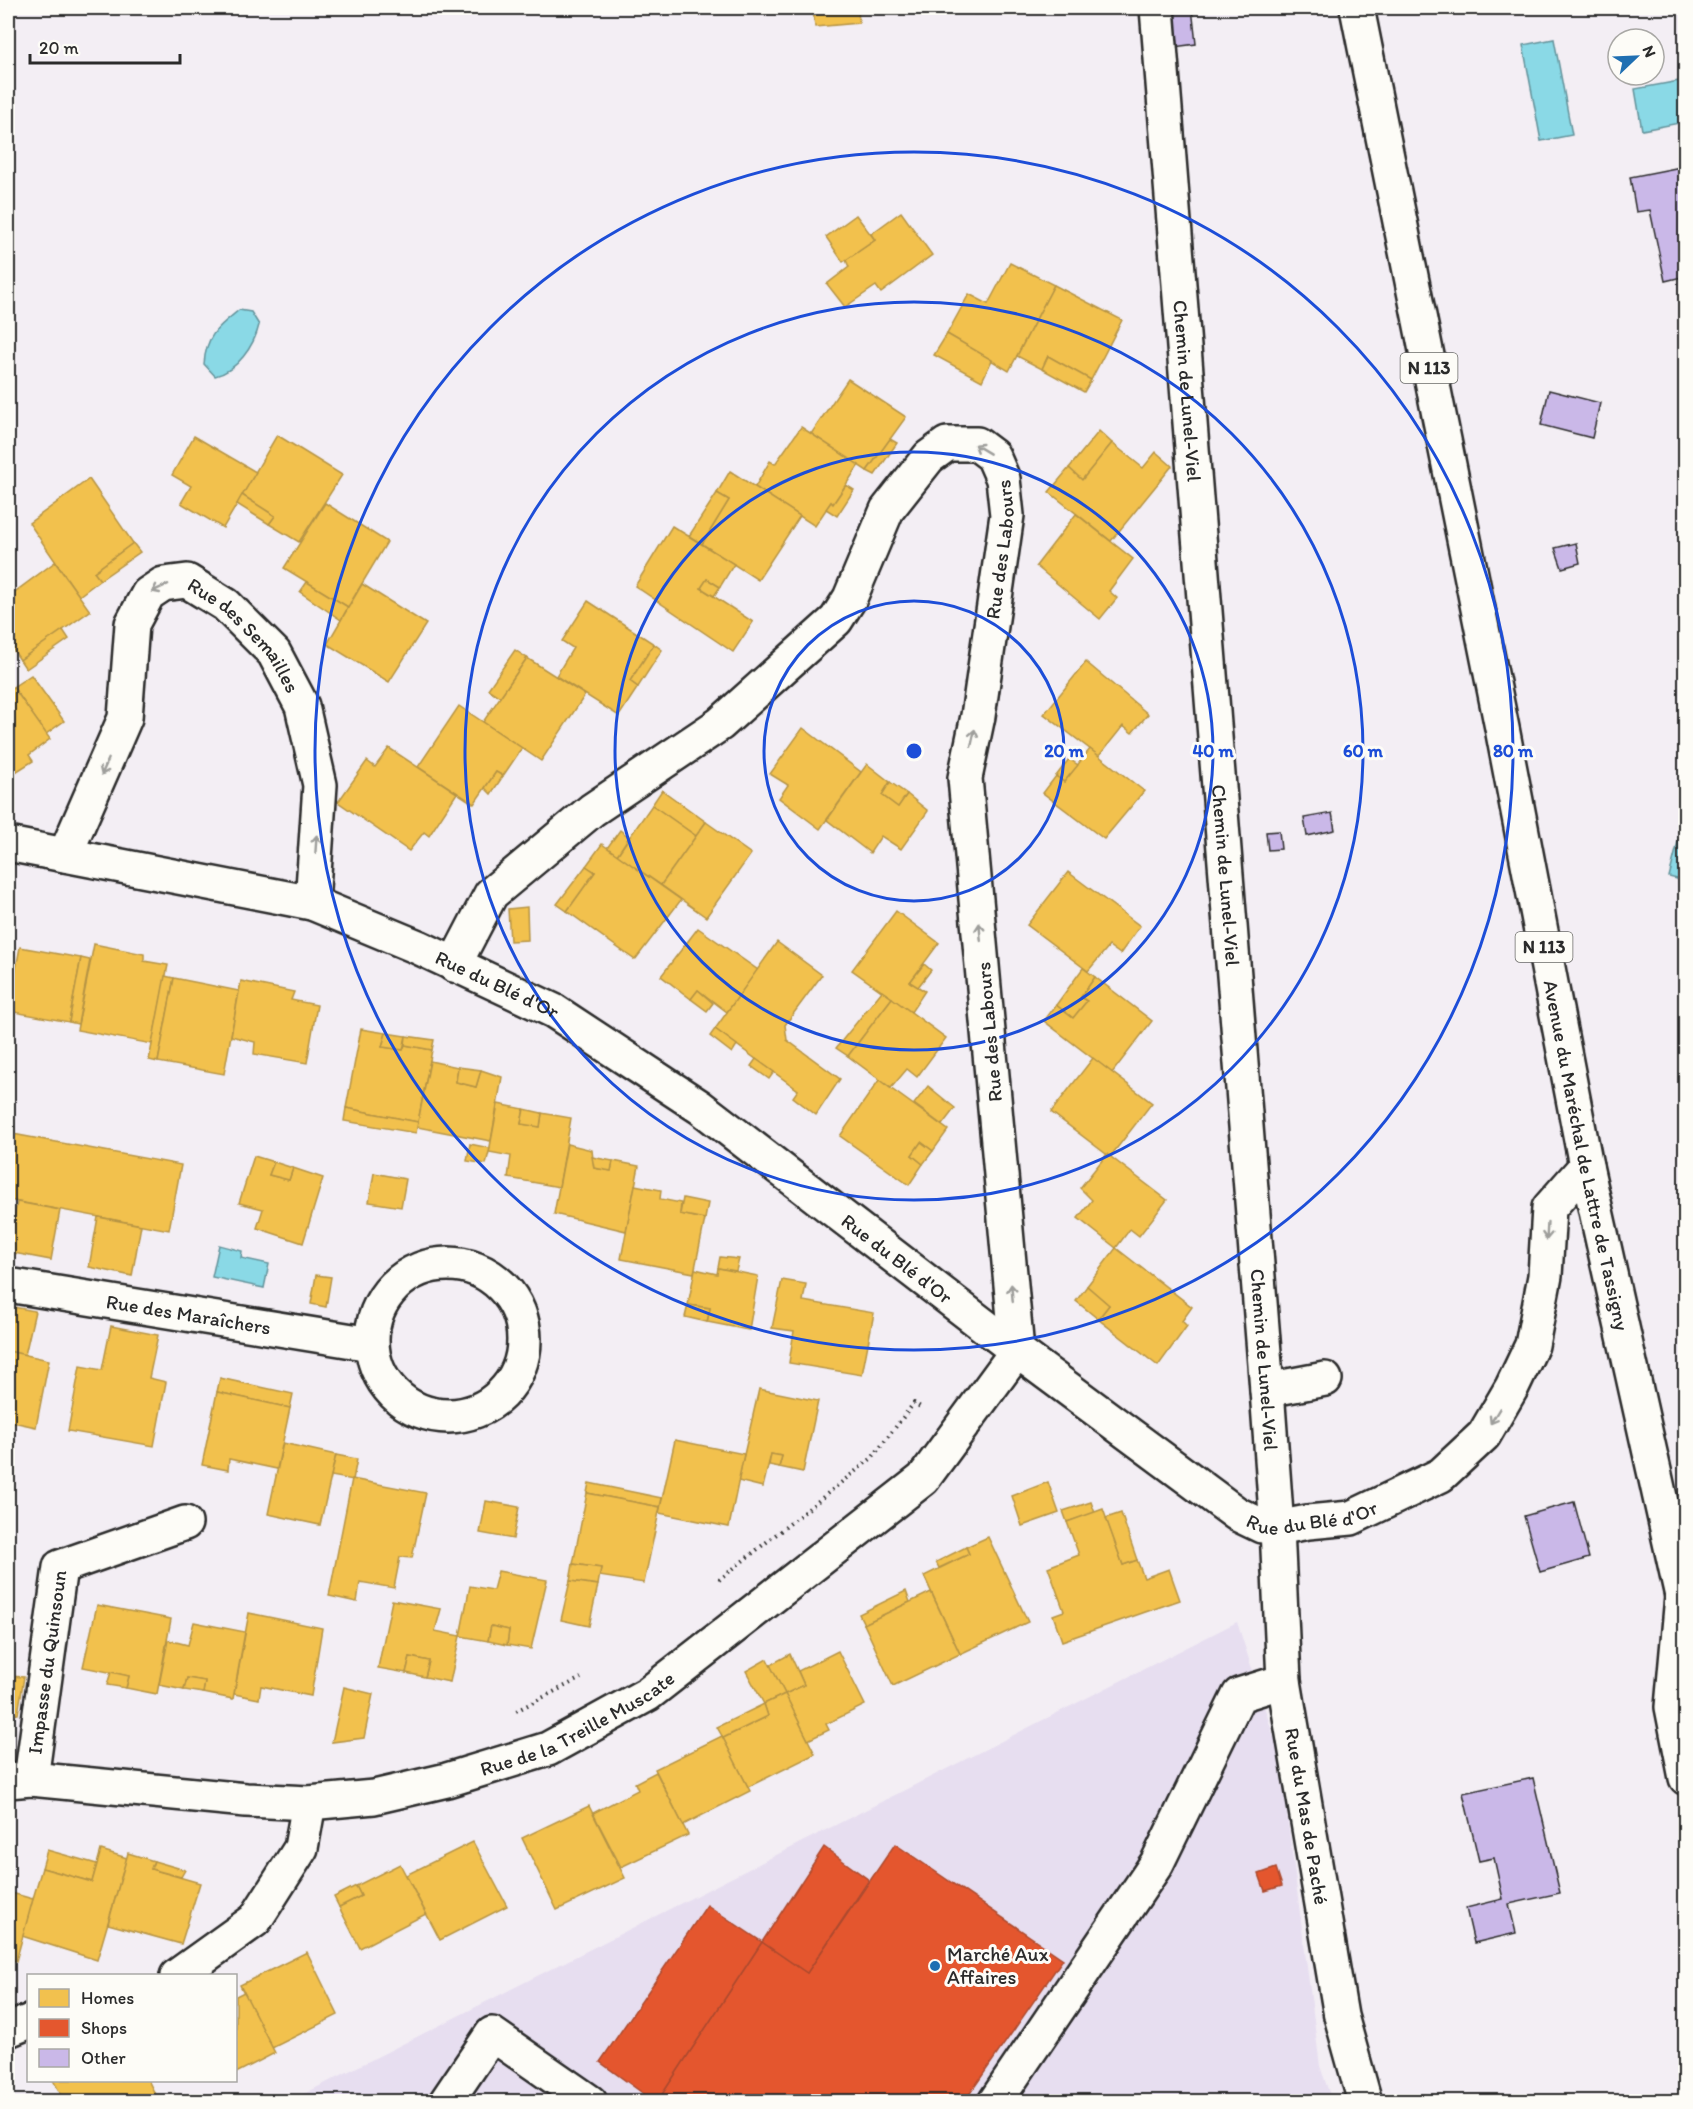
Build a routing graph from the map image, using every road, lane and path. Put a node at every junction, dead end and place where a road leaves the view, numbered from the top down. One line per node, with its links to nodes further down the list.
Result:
1 (1157, 8): 12 (street, Chemin de Lunel-Viel)
2 (1357, 8): 7 (street, Avenue du Maréchal de Lattre de Tassigny / N 113)
3 (8, 843): 4 (street, Rue du Blé d'Or)
4 (65, 855): 5 (street, Rue du Blé d'Or); 5 (street, Rue des Semailles, one-way to 4)
5 (312, 903): 6 (street, Rue du Blé d'Or)
6 (454, 964): 10 (street, Rue du Blé d'Or); 10 (street, Rue des Labours, one-way to 6)
7 (1586, 1166): 15 (street, Rue du Blé d'Or, one-way to 15); 17 (street, Avenue du Maréchal de Lattre de Tassigny / N 113)
8 (8, 1285): 9 (street, Rue des Maraîchers)
9 (371, 1344): 9 (street)
10 (1017, 1352): 13 (street, Rue de la Treille Muscate); 15 (street, Rue du Blé d'Or)
11 (1325, 1379): 12 (street)
12 (1267, 1389): 15 (street, Chemin de Lunel-Viel)
13 (959, 1429): 16 (path); 23 (street, Rue de la Treille Muscate)
14 (185, 1522): 22 (street, Impasse du Quinsoun)
15 (1277, 1528): 19 (street, Rue du Mas de Paché)
16 (713, 1584)
17 (1684, 1599): 21 (street, Avenue du Maréchal de Lattre de Tassigny / N 113)
18 (587, 1675): 20 (path)
19 (1284, 1682): 29 (street); 30 (street, Rue du Mas de Paché)
20 (513, 1712)
21 (1686, 1778)
22 (19, 1780): 23 (street, Rue de la Treille Muscate)
23 (309, 1803): 24 (street)
24 (180, 1974)
25 (27, 2022): 26 (street)
26 (8, 2030)
27 (446, 2102): 28 (street)
28 (590, 2102)
29 (995, 2102)
30 (1365, 2102)

